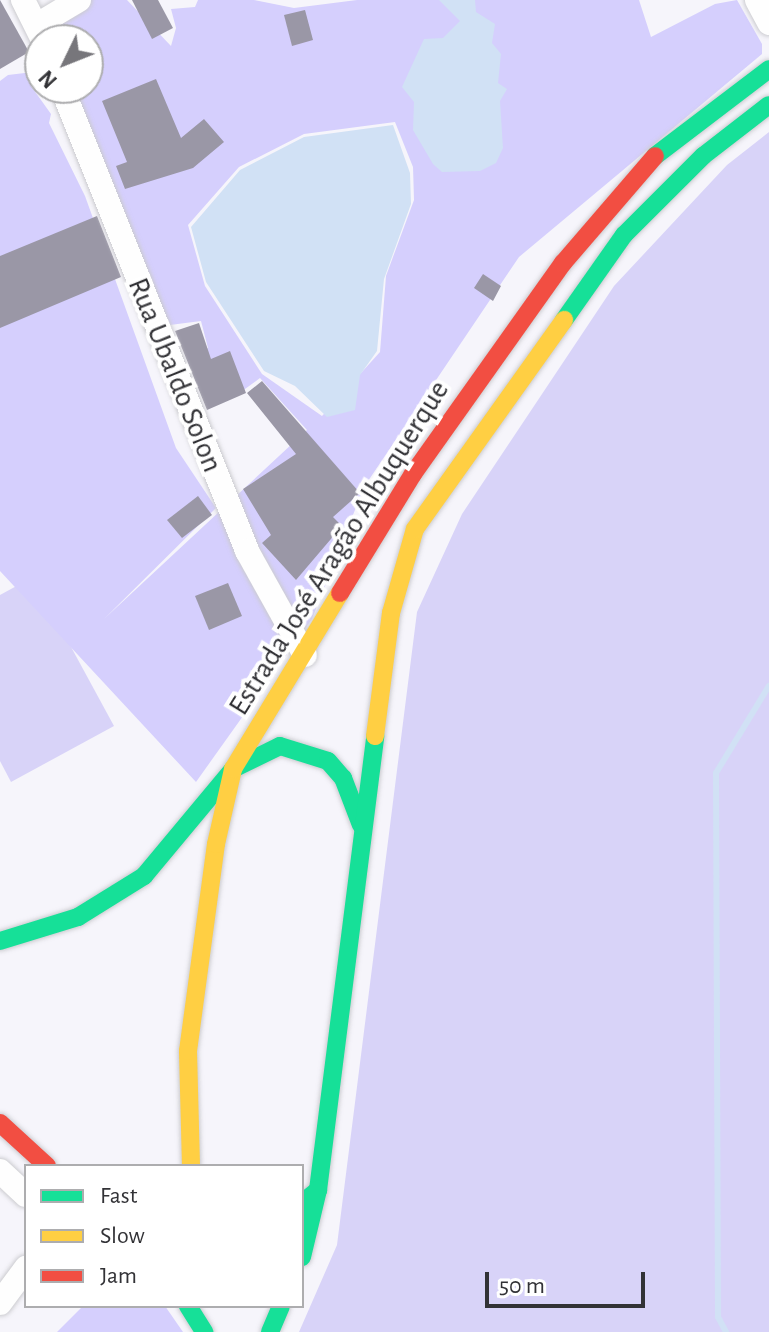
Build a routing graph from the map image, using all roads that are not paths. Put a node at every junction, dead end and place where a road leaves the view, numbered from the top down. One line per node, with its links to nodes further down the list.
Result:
1 (23, 0): 5 (street)
2 (79, 0): 6 (street)
3 (757, 0): 4 (street)
4 (769, 23)
5 (36, 24)
6 (50, 24)
7 (769, 69): 10 (main road, Estrada José Aragão Albuquerque)
8 (68, 104): 10 (street, Rua Ubaldo Solon)
9 (769, 105): 12 (main road, Estrada José Aragão Albuquerque)
10 (305, 655): 11 (main road, Estrada José Aragão Albuquerque)
11 (233, 769): 12 (main road); 13 (main road); 16 (main road, Estrada José Aragão Albuquerque)
12 (363, 830): 18 (main road, Estrada José Aragão Albuquerque)
13 (0, 941)
14 (0, 1123): 15 (main road)
15 (45, 1164)
16 (191, 1164)
17 (0, 1171): 19 (street)
18 (318, 1190): 20 (main road); 21 (main road, Estrada José Aragão Albuquerque)
19 (24, 1193)
20 (304, 1201)
21 (304, 1249)
22 (24, 1271): 23 (street)
23 (0, 1303)
24 (189, 1308): 27 (main road)
25 (208, 1308): 27 (main road)
26 (280, 1308): 28 (main road)
27 (206, 1332)
28 (270, 1332)

